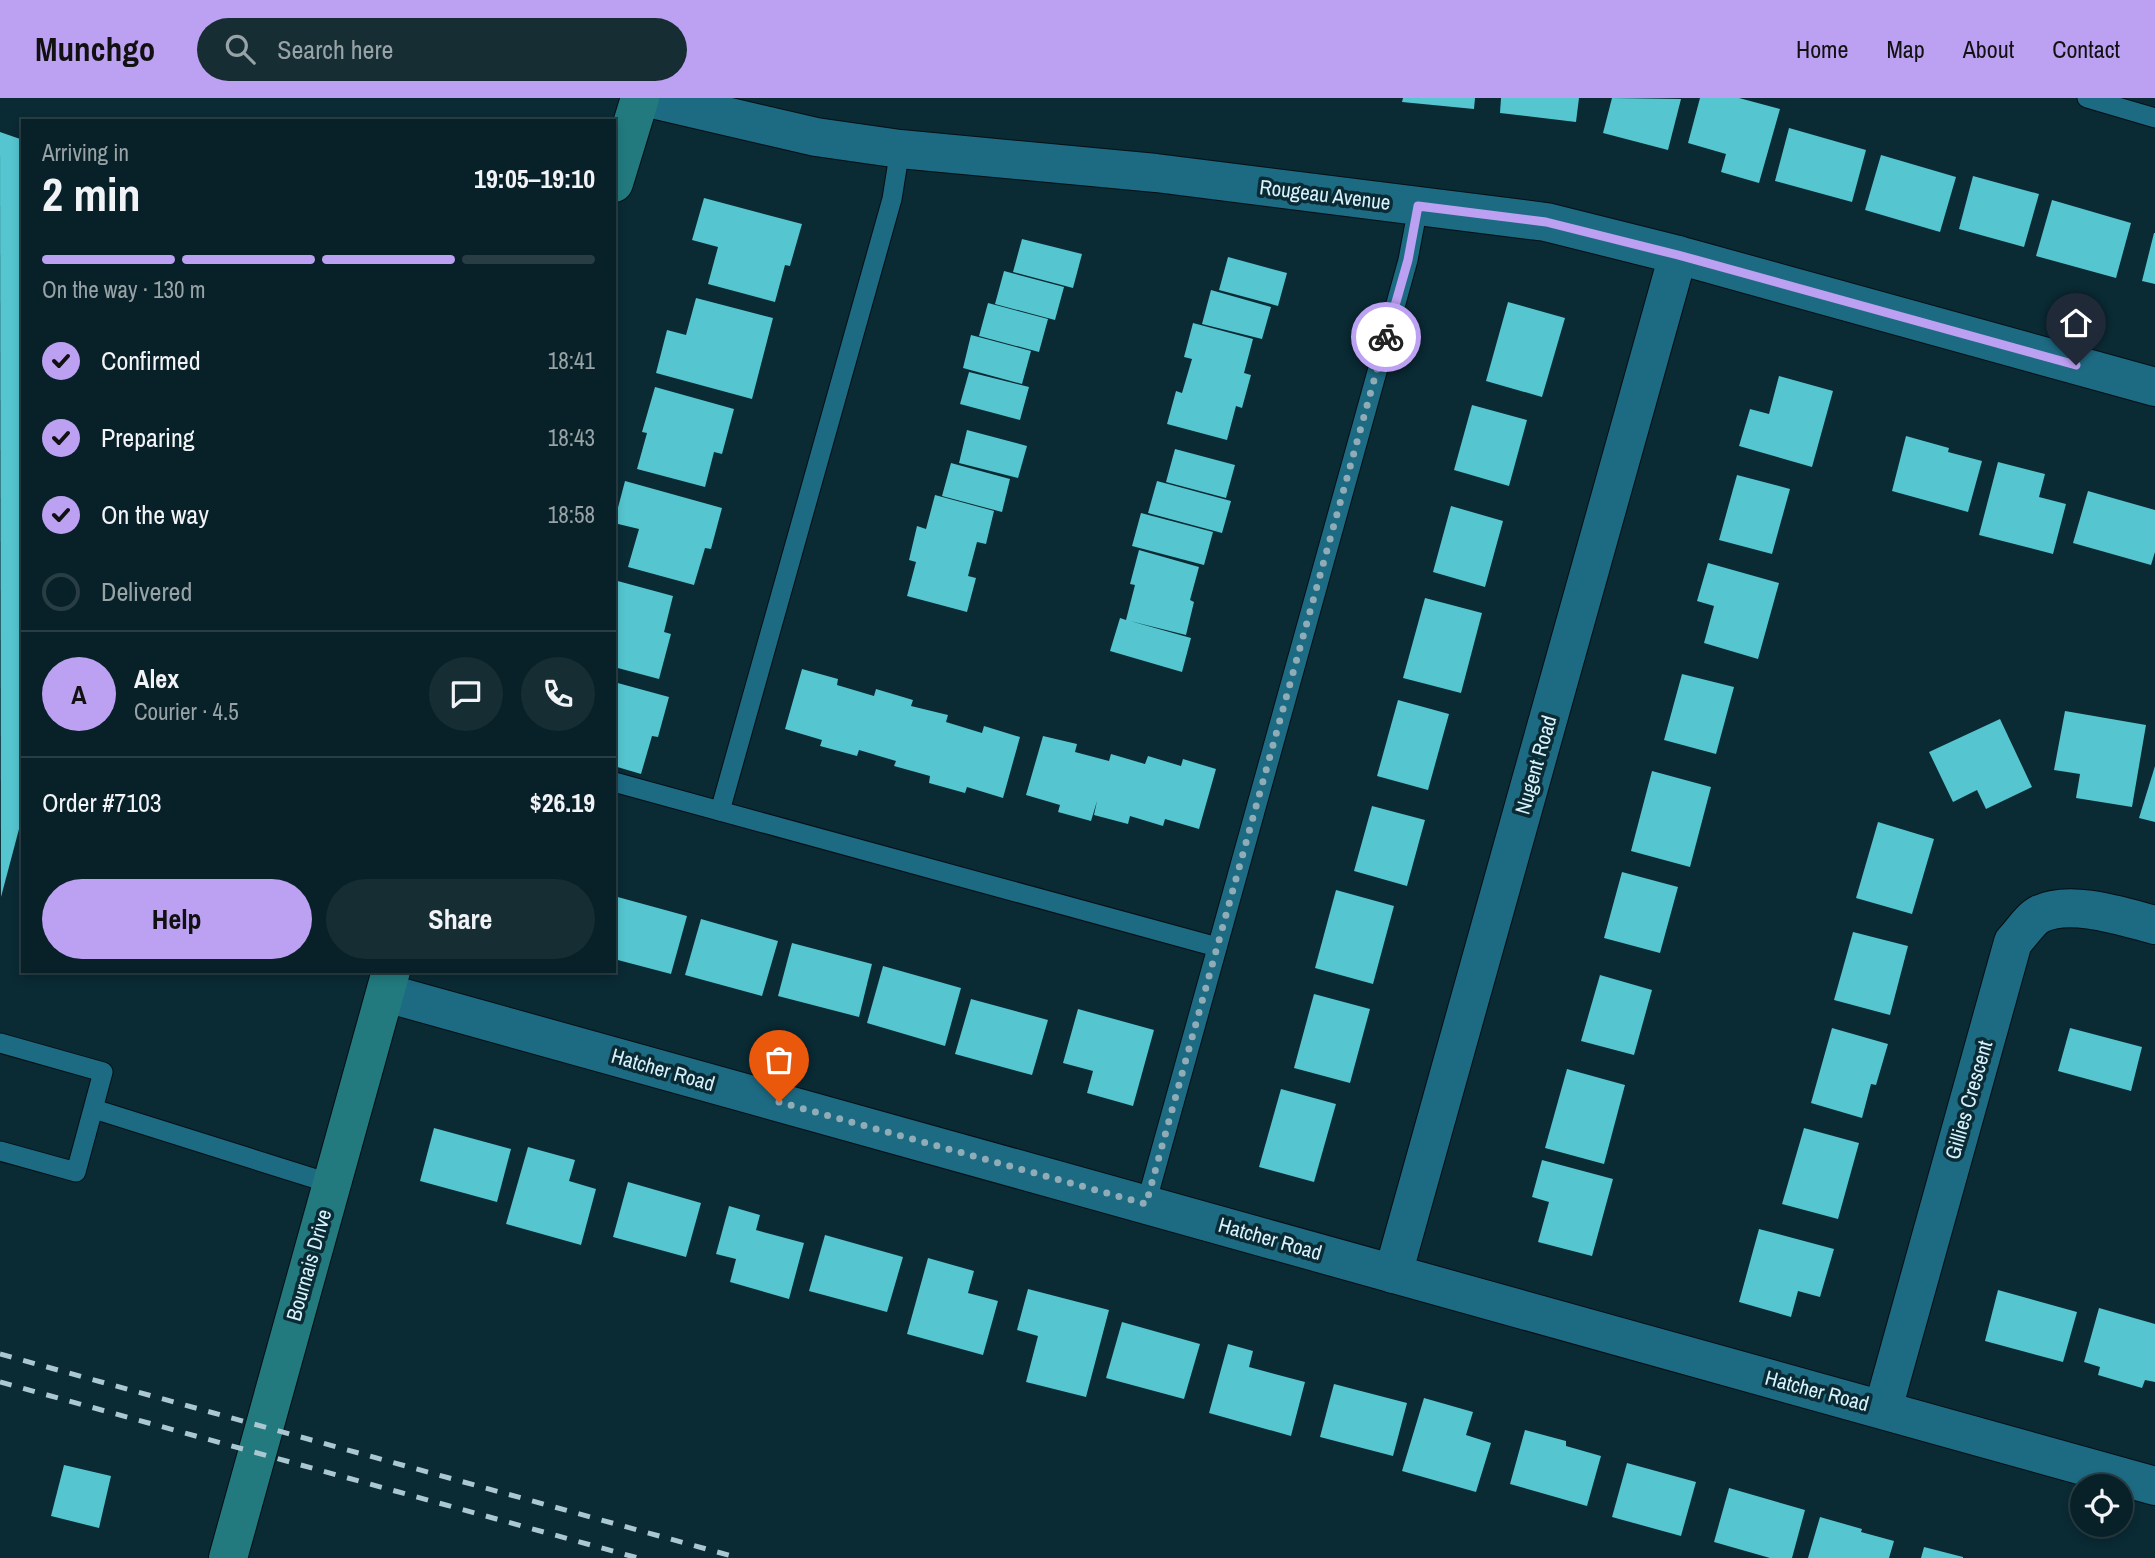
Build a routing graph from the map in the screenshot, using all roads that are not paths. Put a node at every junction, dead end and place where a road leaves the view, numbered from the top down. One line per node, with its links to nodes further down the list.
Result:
1 (640, 98): 6 (street)
2 (648, 98): 5 (street, Rougeau Avenue)
3 (2087, 98): 4 (lane)
4 (2155, 118)
5 (900, 149): 7 (street, Rougeau Avenue); 11 (lane)
6 (616, 176)
7 (1418, 206): 8 (street, Rougeau Avenue); 13 (lane)
8 (1678, 255): 9 (street, Rougeau Avenue); 20 (street, Nugent Road)
9 (2155, 387)
10 (616, 783): 11 (lane)
11 (720, 811): 13 (lane)
12 (2155, 925): 21 (street, Gillies Crescent)
13 (1217, 947): 19 (lane)
14 (388, 982): 18 (street, Bournais Drive); 19 (street, Hatcher Road)
15 (0, 1043): 16 (lane)
16 (94, 1109): 17 (lane); 18 (lane)
17 (0, 1151)
18 (332, 1184): 23 (street, Bournais Drive)
19 (1146, 1204): 20 (street, Hatcher Road)
20 (1393, 1274): 21 (street, Hatcher Road)
21 (1883, 1409): 22 (street, Hatcher Road)
22 (2155, 1486)
23 (228, 1558)

